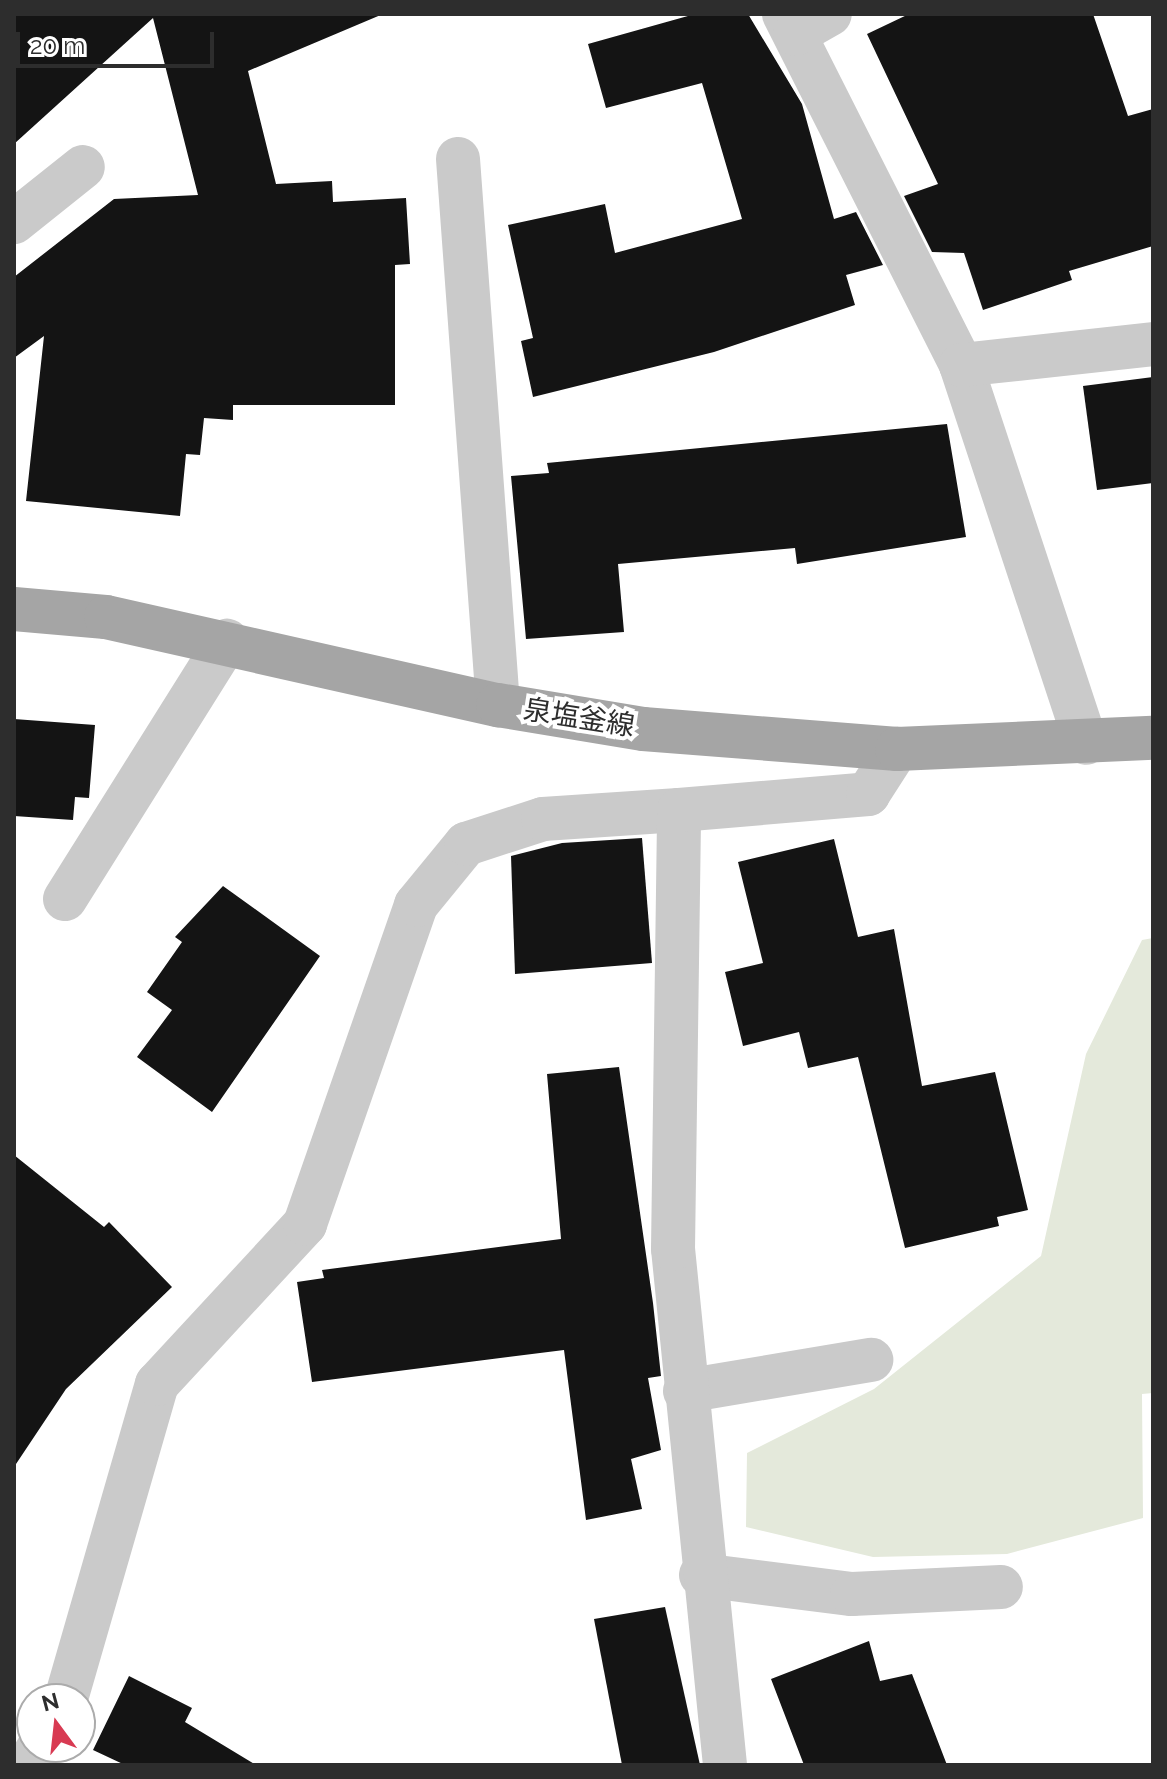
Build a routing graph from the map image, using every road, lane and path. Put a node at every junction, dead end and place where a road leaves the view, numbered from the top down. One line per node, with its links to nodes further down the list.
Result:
1 (803, 21): 6 (street)
2 (458, 159): 9 (street)
3 (83, 167): 4 (street)
4 (14, 222)
5 (1153, 344): 6 (street)
6 (961, 365): 11 (street)
7 (14, 609): 8 (main road, 泉塩釜線)
8 (227, 641): 9 (main road, 泉塩釜線); 14 (street)
9 (498, 705): 12 (main road, 泉塩釜線)
10 (1153, 738): 11 (main road, 泉塩釜線)
11 (1086, 743): 12 (main road, 泉塩釜線)
12 (897, 749): 13 (street)
13 (679, 810): 16 (street); 19 (street)
14 (65, 899)
15 (871, 1360): 16 (street)
16 (685, 1391): 17 (street)
17 (701, 1575): 18 (street); 20 (street)
18 (1001, 1587)
19 (71, 1683)
20 (725, 1765)

